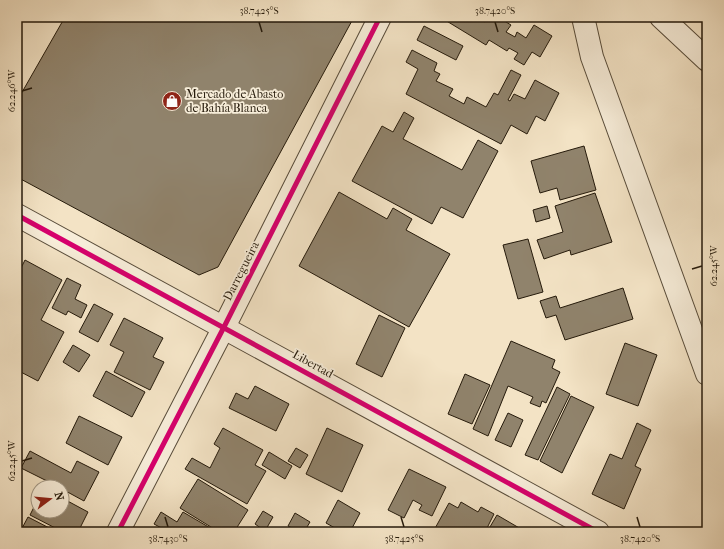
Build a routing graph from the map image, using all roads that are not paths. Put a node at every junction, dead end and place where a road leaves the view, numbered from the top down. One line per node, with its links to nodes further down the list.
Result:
1 (380, 17): 6 (street, Darregueira)
2 (583, 17): 7 (street)
3 (660, 17): 4 (street)
4 (707, 60)
5 (17, 215): 6 (street, Libertad)
6 (224, 327): 8 (street, Darregueira); 9 (street, Libertad)
7 (707, 374)
8 (118, 532)
9 (598, 532)

